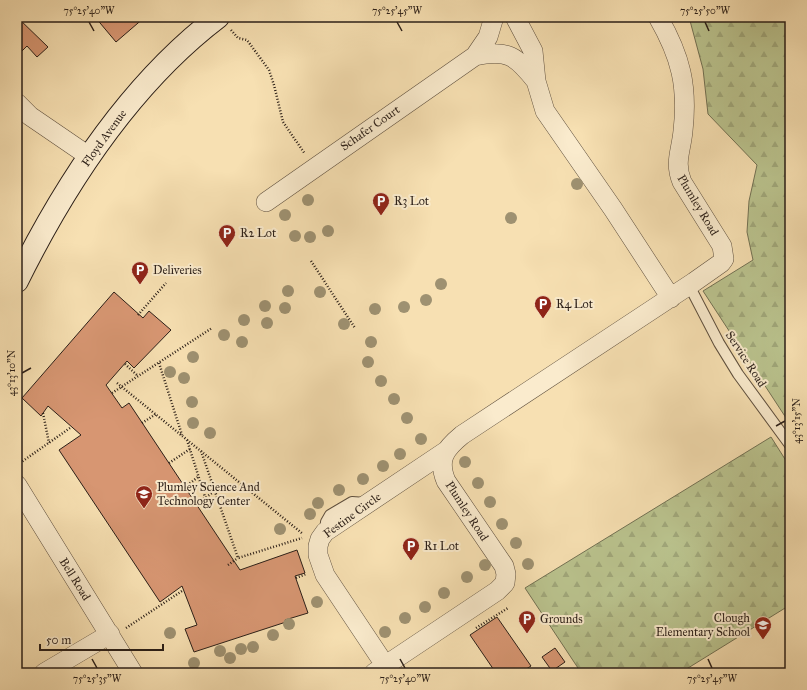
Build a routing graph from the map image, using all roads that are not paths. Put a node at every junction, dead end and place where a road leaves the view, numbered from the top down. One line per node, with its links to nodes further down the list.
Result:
1 (494, 17): 5 (street, Schafer Court)
2 (515, 17): 6 (street)
3 (658, 17): 11 (street, Plumley Road)
4 (224, 23): 8 (street, Floyd Avenue)
5 (475, 56): 6 (street, Schafer Court); 9 (street, Schafer Court)
6 (536, 81): 12 (street)
7 (17, 103): 8 (street)
8 (90, 157): 10 (street, Floyd Avenue)
9 (266, 202)
10 (17, 281)
11 (694, 282): 12 (street, Plumley Road); 13 (lane, Service Road)
12 (670, 298): 14 (street, Plumley Road)
13 (790, 445)
14 (446, 451): 17 (street, Festine Circle); 17 (street, Plumley Road)
15 (17, 485): 16 (street, Bell Road)
16 (117, 632): 18 (street); 19 (street, Bell Road)
17 (380, 669)
18 (44, 673)
19 (133, 673)

